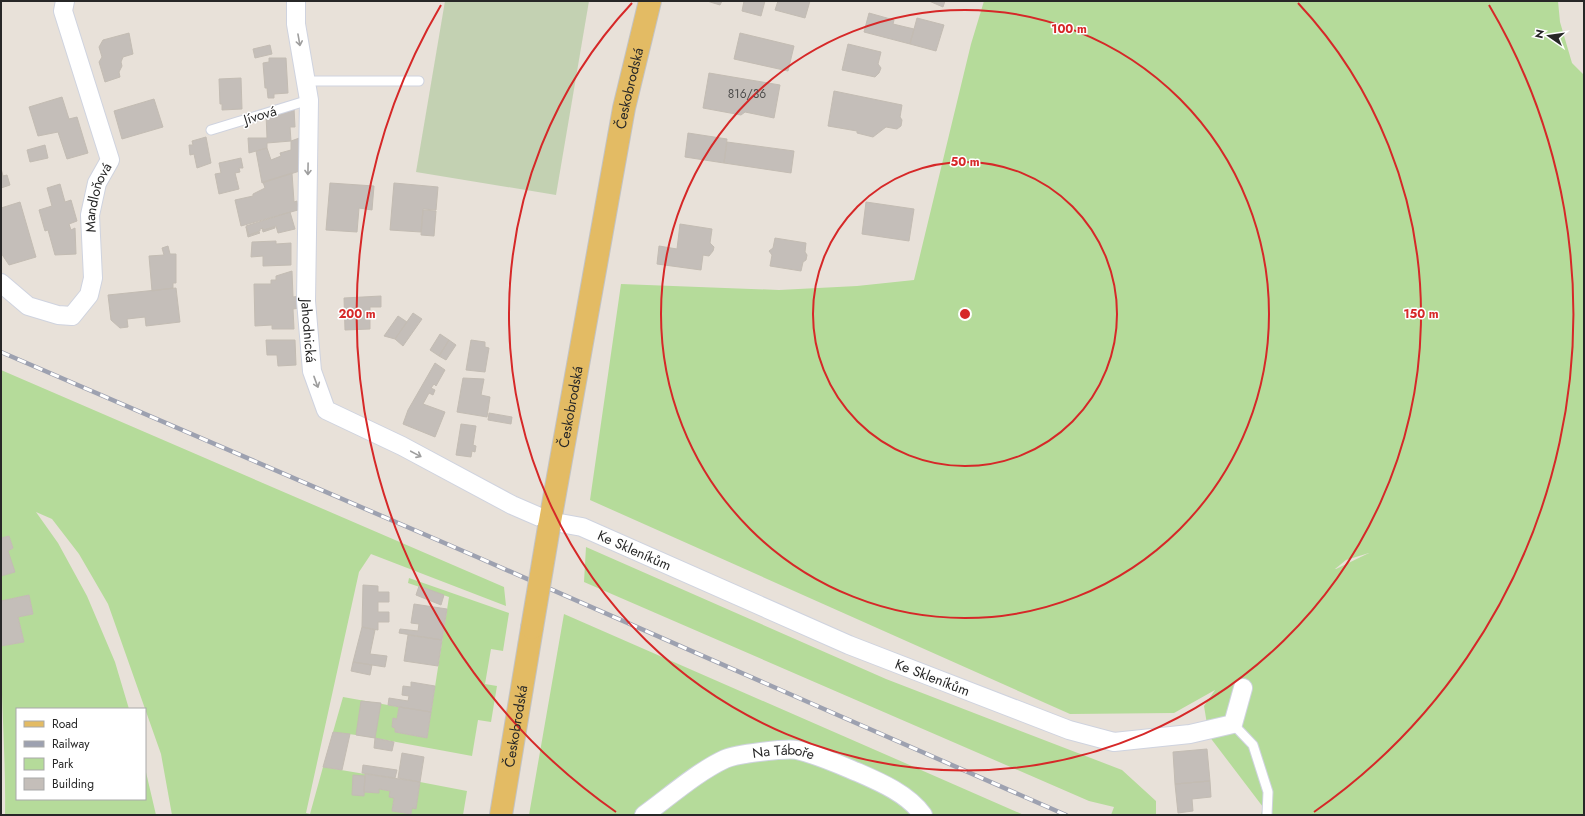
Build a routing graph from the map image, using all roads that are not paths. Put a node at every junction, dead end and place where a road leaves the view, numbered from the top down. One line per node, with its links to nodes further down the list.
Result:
1 (64, 1): 8 (street, Mandloňová)
2 (296, 1): 4 (street, Jahodnická, one-way to 4)
3 (650, 1): 9 (main road, Českobrodská)
4 (306, 81): 5 (lane); 6 (street, Jahodnická)
5 (419, 81)
6 (309, 100): 7 (lane, Jívová); 9 (street, Jahodnická, one-way to 9)
7 (211, 130)
8 (1, 282)
9 (549, 524): 11 (street, Ke Skleníkům); 12 (main road, Českobrodská, bridge)
10 (1243, 688): 11 (street)
11 (1233, 724): 15 (lane)
12 (501, 815)
13 (644, 815): 14 (street, Na Táboře)
14 (923, 815)
15 (1266, 815)

